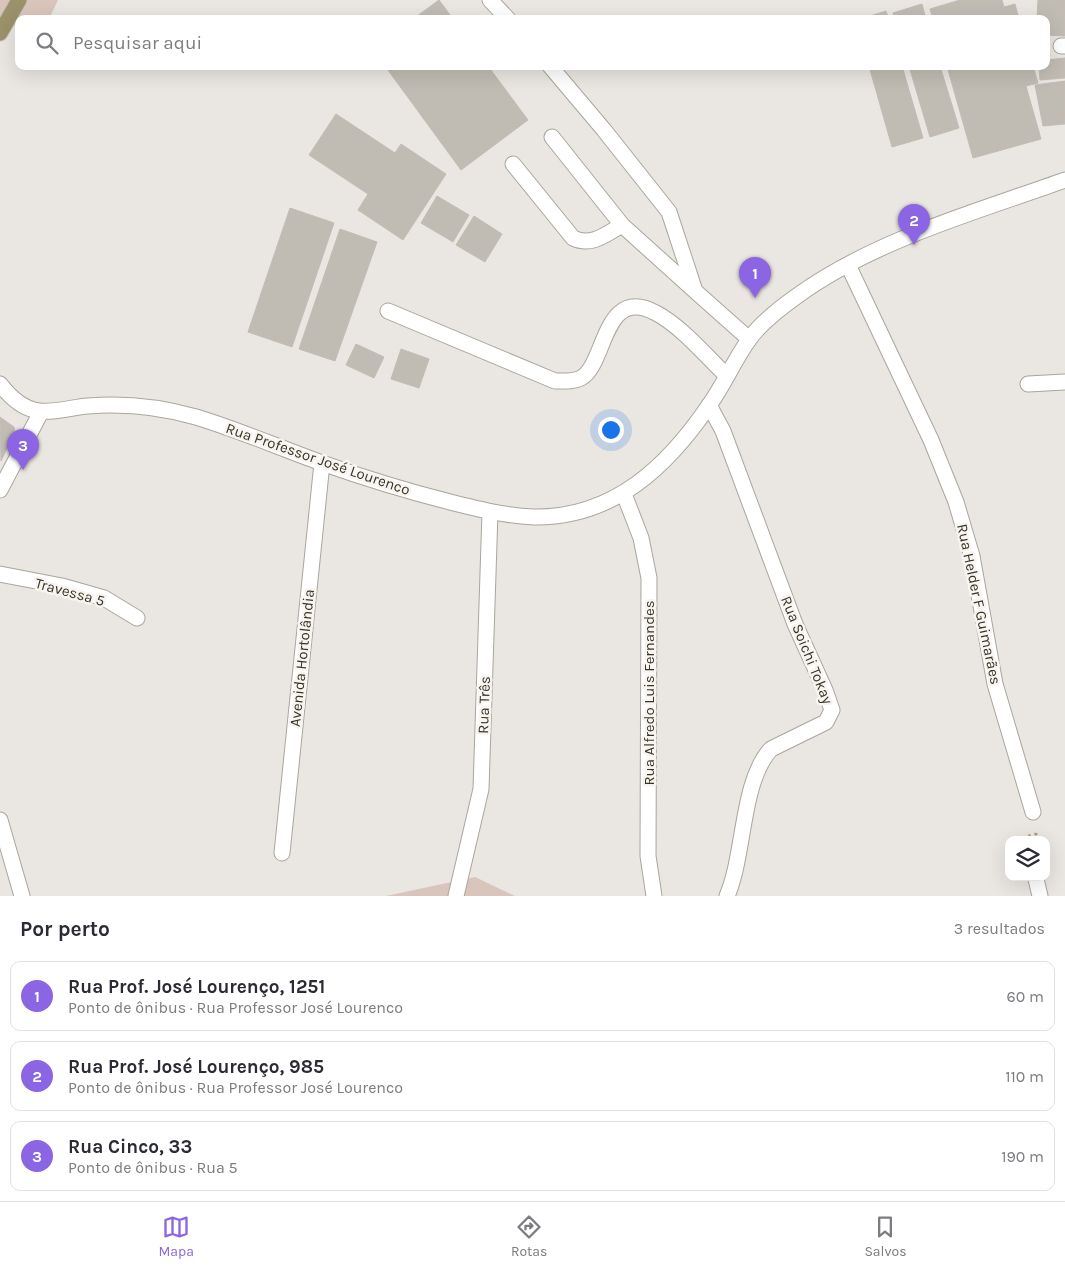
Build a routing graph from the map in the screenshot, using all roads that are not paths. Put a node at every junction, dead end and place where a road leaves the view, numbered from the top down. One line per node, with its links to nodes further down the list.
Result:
1 (19, 0): 4 (main road)
2 (490, 0): 3 (street)
3 (504, 15)
4 (0, 33)
5 (553, 70): 11 (street)
6 (552, 137): 9 (street)
7 (513, 164): 9 (street)
8 (1065, 180): 10 (street, Rua Professor José Lourenco)
9 (622, 225): 11 (street)
10 (848, 265): 13 (street, Rua Professor José Lourenco); 26 (street, Rua Helder F Guimarães)
11 (696, 291): 13 (street)
12 (388, 311): 14 (street)
13 (749, 339): 14 (street, Rua Professor José Lourenco)
14 (727, 376): 18 (street, Rua Professor José Lourenco)
15 (1065, 382): 17 (street)
16 (0, 384): 19 (street)
17 (1028, 384)
18 (709, 405): 22 (street, Rua Professor José Lourenco); 33 (street, Rua Soichi Tokay)
19 (40, 412): 20 (street, Rua Professor José Lourenco); 21 (street)
20 (322, 463): 23 (street, Rua Professor José Lourenco); 28 (street, Avenida Hortolândia)
21 (0, 490)
22 (624, 494): 23 (street, Rua Professor José Lourenco); 32 (street, Rua Alfredo Luis Fernandes)
23 (490, 512): 31 (street, Rua Três)
24 (0, 574): 25 (street, Travessa 5)
25 (137, 618)
26 (1033, 812)
27 (0, 820): 30 (street)
28 (282, 853)
29 (1036, 881): 34 (street)
30 (22, 896)
31 (456, 896)
32 (654, 896)
33 (727, 896)
34 (1040, 896)

